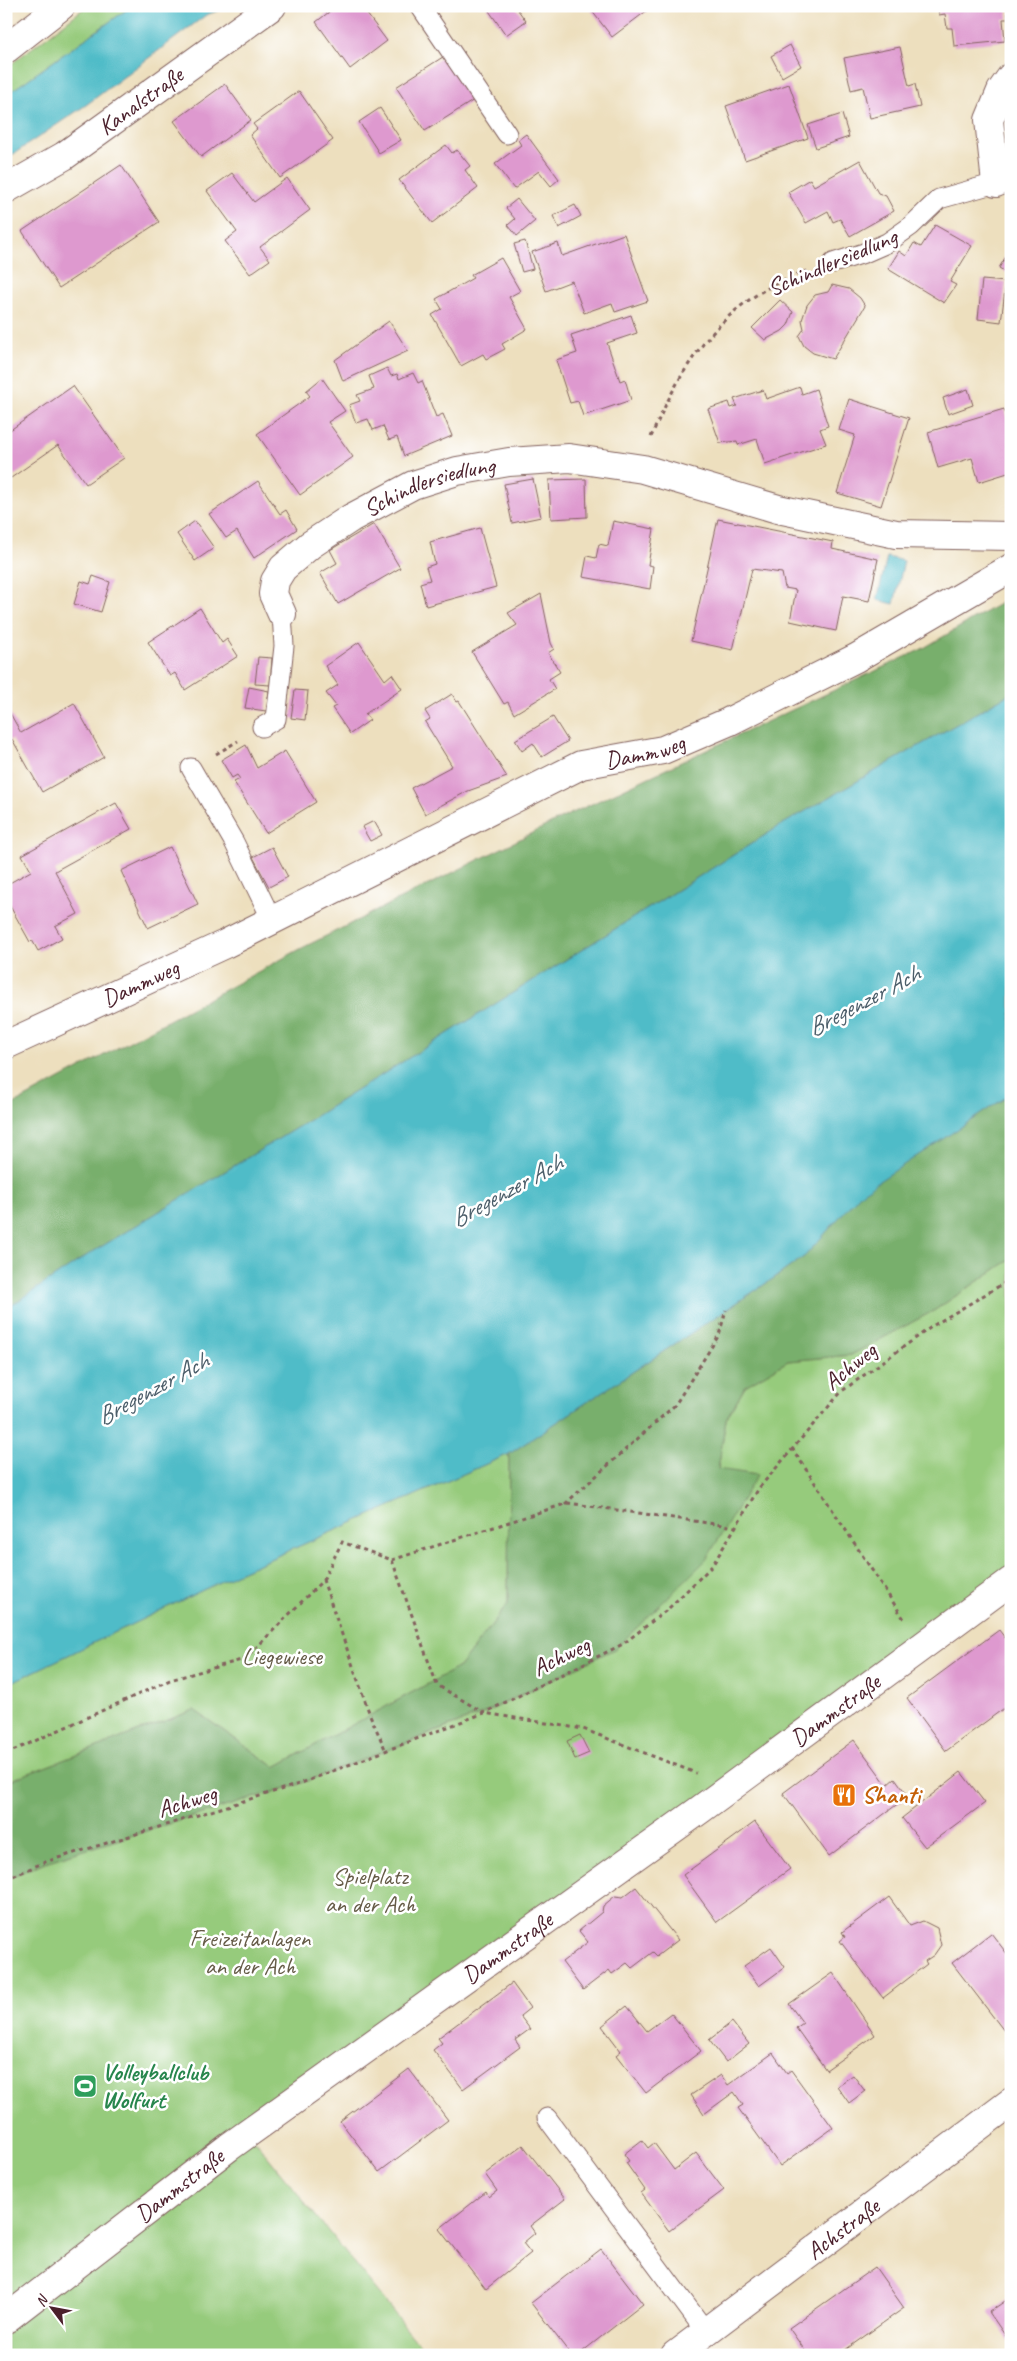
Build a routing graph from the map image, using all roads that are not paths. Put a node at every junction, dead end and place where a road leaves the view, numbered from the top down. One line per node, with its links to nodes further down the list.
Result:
1 (61, 6): 4 (street)
2 (272, 6): 8 (street, Kanalstraße)
3 (420, 6): 6 (lane)
4 (6, 49)
5 (1011, 77): 7 (street, Schindlersiedlung)
6 (507, 134)
7 (996, 183): 9 (lane, Schindlersiedlung)
8 (6, 189)
9 (832, 263)
10 (1011, 536): 12 (street, Schindlersiedlung)
11 (1011, 568): 15 (street, Dammweg)
12 (282, 614): 13 (lane)
13 (262, 727)
14 (192, 768): 15 (lane)
15 (272, 920): 16 (street, Dammweg)
16 (6, 1046)
17 (1011, 1581): 20 (street, Dammstraße)
18 (1011, 2102): 21 (street, Achstraße)
19 (547, 2118): 21 (lane)
20 (6, 2319)
21 (706, 2332): 22 (street, Achstraße)
22 (675, 2355)

